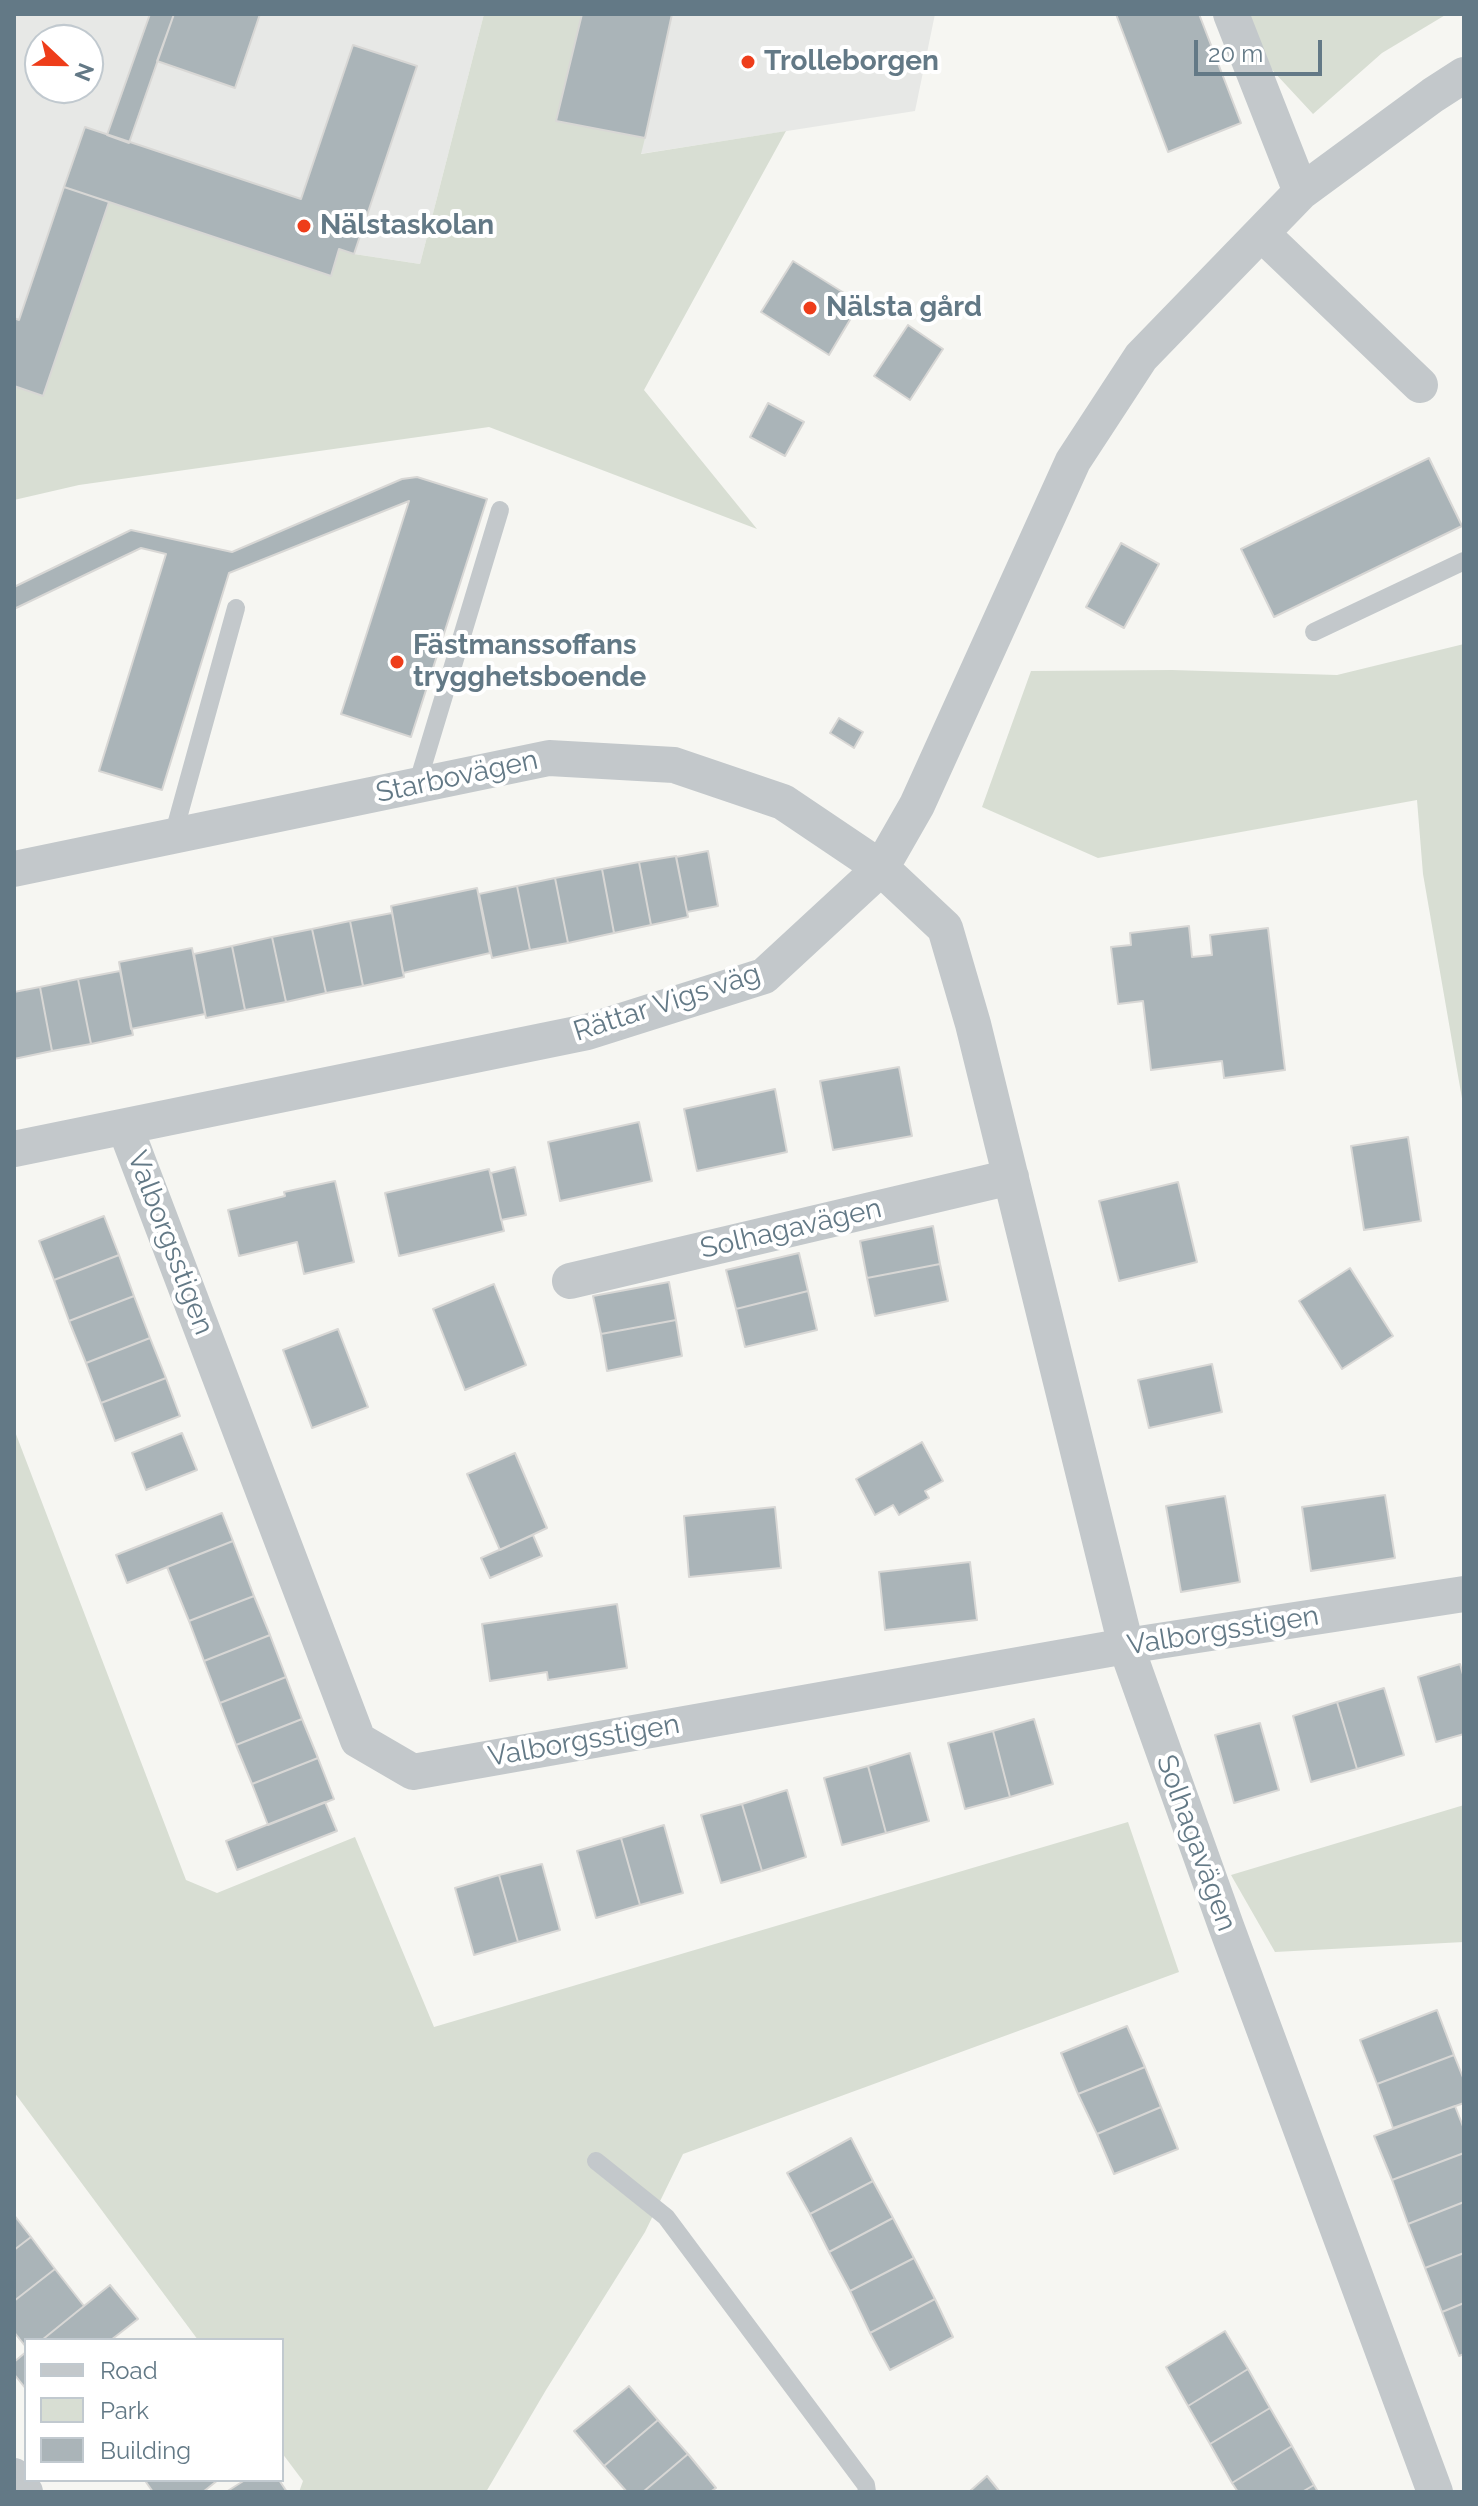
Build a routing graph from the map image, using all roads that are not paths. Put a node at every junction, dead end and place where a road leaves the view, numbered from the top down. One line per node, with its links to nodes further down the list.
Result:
1 (1231, 14): 3 (street)
2 (1464, 75): 3 (street, Rättar Vigs väg)
3 (1301, 192): 4 (street, Rättar Vigs väg)
4 (1262, 234): 5 (street); 12 (street, Rättar Vigs väg)
5 (1420, 385)
6 (500, 510): 10 (lane)
7 (1464, 561): 9 (lane)
8 (236, 608): 11 (lane)
9 (1314, 632)
10 (417, 785): 11 (street, Starbovägen); 12 (street, Starbovägen)
11 (173, 836): 13 (street, Starbovägen)
12 (881, 868): 14 (street, Rättar Vigs väg); 16 (street, Solhagavägen)
13 (14, 869)
14 (125, 1127): 15 (street, Rättar Vigs väg); 19 (street, Valborgsstigen)
15 (14, 1149)
16 (1011, 1177): 17 (street, Solhagavägen); 19 (street, Solhagavägen)
17 (570, 1281)
18 (1464, 1594): 19 (street, Valborgsstigen)
19 (1126, 1646): 24 (street, Solhagavägen)
20 (596, 2161): 23 (lane)
21 (14, 2476): 22 (street)
22 (25, 2492)
23 (867, 2492)
24 (1435, 2492)

